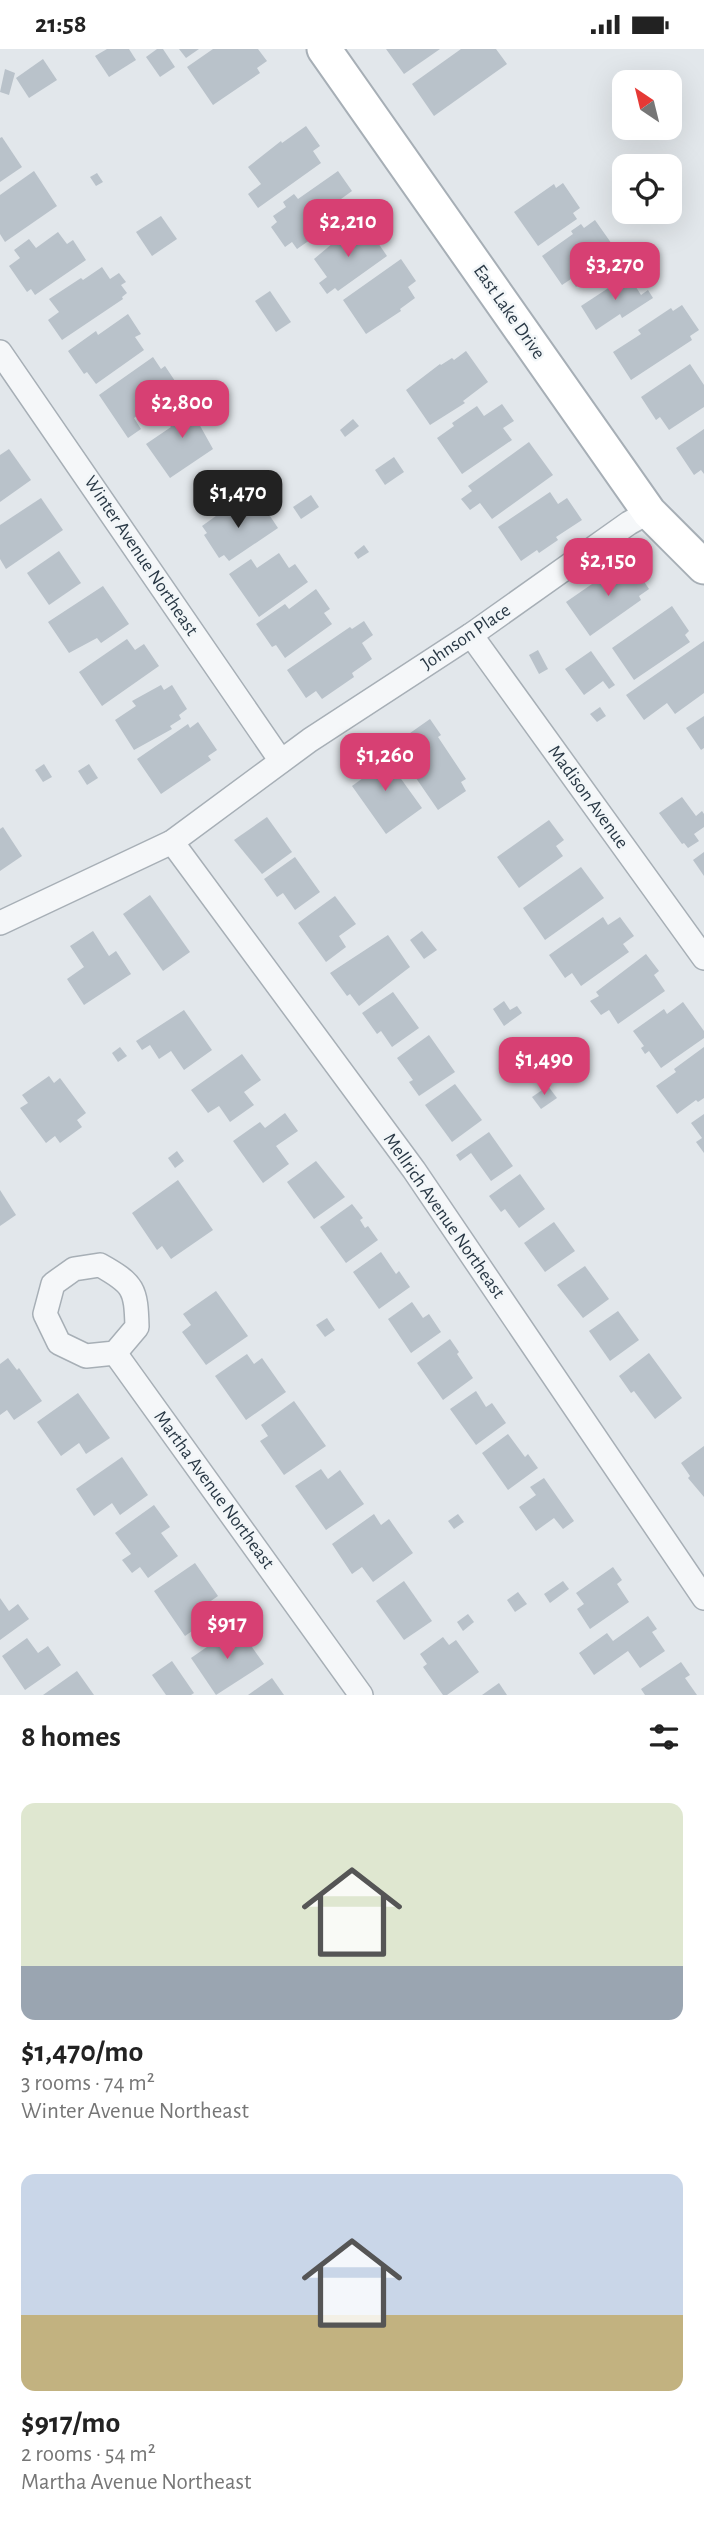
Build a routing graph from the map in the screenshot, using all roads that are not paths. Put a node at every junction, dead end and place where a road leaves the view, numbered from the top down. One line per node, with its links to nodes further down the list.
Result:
1 (324, 49): 3 (street, East Lake Drive)
2 (0, 352): 6 (street, Winter Avenue Northeast)
3 (649, 512): 4 (street, East Lake Drive); 5 (street, Johnson Place)
4 (704, 567)
5 (471, 635): 6 (street, Johnson Place); 9 (street, Madison Avenue)
6 (281, 761): 7 (street, Johnson Place)
7 (172, 842): 8 (street, Johnson Place); 11 (street, Mellrich Avenue Northeast)
8 (0, 923)
9 (704, 958)
10 (116, 1353): 10 (street); 12 (street, Martha Avenue Northeast)
11 (704, 1598)
12 (361, 1695)

